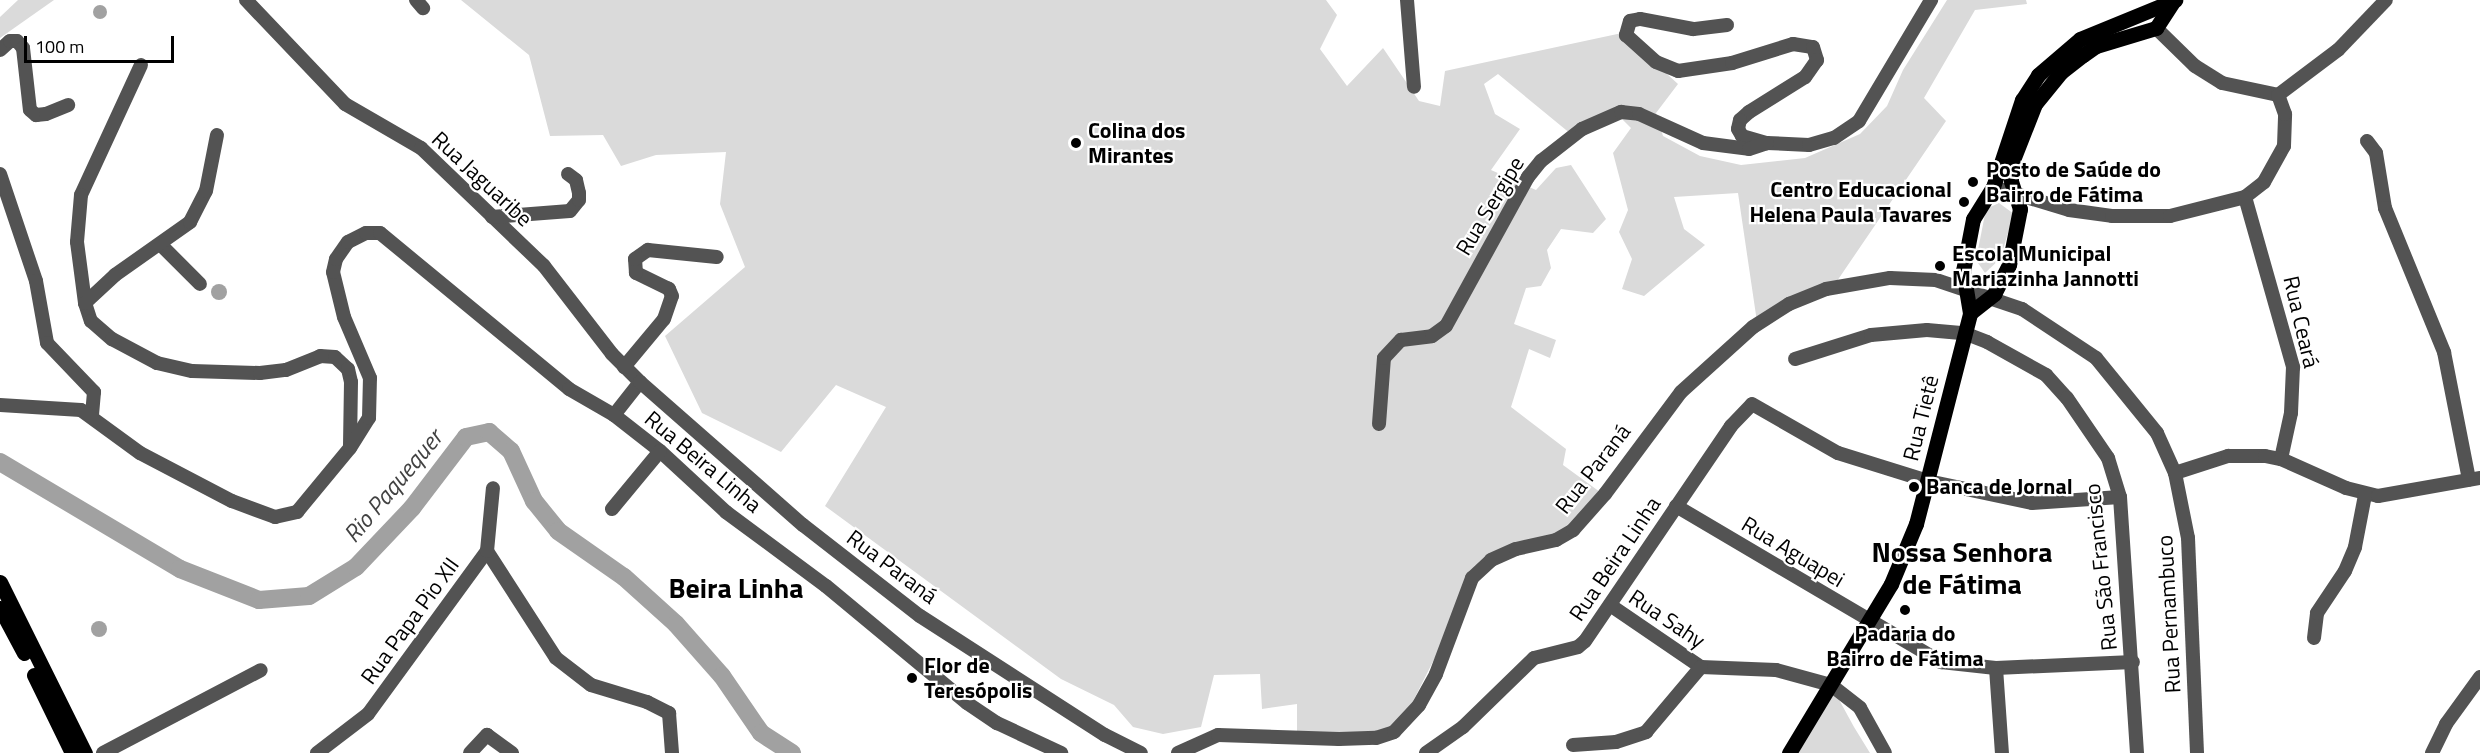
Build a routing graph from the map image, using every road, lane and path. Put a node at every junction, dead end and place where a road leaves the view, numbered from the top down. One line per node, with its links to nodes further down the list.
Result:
1 (246, 0): 22 (street, Rua Jaguaribe)
2 (1407, 0): 10 (street)
3 (1931, 0): 15 (street, Rua Sergipe)
4 (2386, 0): 11 (street)
5 (2174, 1): 7 (main road); 7 (main road)
6 (1727, 25): 15 (street)
7 (2145, 26): 11 (street); 16 (main road)
8 (0, 50): 12 (street)
9 (141, 65): 28 (street)
10 (1414, 87)
11 (2278, 94): 21 (street)
12 (68, 105)
13 (217, 135): 23 (street)
14 (2367, 141): 42 (street)
15 (1767, 143): 37 (street, Rua Sergipe)
16 (2008, 152): 19 (main road); 20 (main road)
17 (0, 174): 36 (street)
18 (568, 174): 22 (street)
19 (1994, 187): 20 (street); 26 (main road, Rua Tietê)
20 (2016, 195): 21 (street); 27 (main road)
21 (2245, 197): 40 (street, Rua Ceará)
22 (492, 217): 32 (street, Rua Jaguaribe)
23 (161, 245): 25 (street); 28 (street)
24 (717, 257): 32 (street)
25 (200, 284)
26 (1965, 288): 27 (street, Rua Paraná); 29 (main road, Rua Tietê); 71 (street, Rua Paraná)
27 (1991, 296): 29 (main road); 41 (street, Rua Pernambuco)
28 (85, 303): 38 (street)
29 (1970, 313): 30 (main road, Rua Tietê)
30 (1964, 333): 31 (street, Rua São Francisco); 43 (main road, Rua Tietê); 46 (street, Rua São Francisco)
31 (1795, 359)
32 (624, 367): 33 (street, Rua Jaguaribe)
33 (640, 382): 35 (street); 70 (street, Rua Paraná)
34 (0, 405): 36 (street)
35 (614, 415): 38 (street, Rua Beira Linha); 39 (street, Rua Beira Linha)
36 (92, 416): 38 (street)
37 (1379, 424)
38 (350, 448)
39 (660, 451): 48 (street); 69 (street, Rua Beira Linha)
40 (2281, 459): 41 (street); 45 (street)
41 (2175, 473): 77 (street, Rua Pernambuco)
42 (2474, 479): 45 (street)
43 (1928, 481): 46 (street); 47 (street, Rua Beira Linha); 53 (main road, Rua Tietê)
44 (494, 488): 49 (street, Rua Papa Pio XII)
45 (2365, 495): 54 (street)
46 (2120, 497): 55 (street, Rua São Francisco)
47 (1676, 507): 51 (street, Rua Beira Linha); 53 (street, Rua Aguapei)
48 (612, 509)
49 (487, 551): 65 (street, Rua Papa Pio XII); 68 (street)
50 (0, 582): 63 (main road)
51 (1610, 605): 56 (street, Rua Sahy); 72 (street, Rua Beira Linha)
52 (0, 608): 62 (main road)
53 (1868, 621): 57 (street, Rua Aguapei); 60 (main road, Rua Tietê)
54 (2314, 638)
55 (2133, 662): 57 (street, Rua Aguapei); 76 (street, Rua São Francisco)
56 (1701, 667): 60 (street); 61 (street)
57 (1996, 668): 75 (street)
58 (261, 670): 64 (street)
59 (2480, 677): 78 (street)
60 (1831, 685): 73 (main road, Rua Tietê); 74 (street)
61 (1573, 745)
62 (72, 753)
63 (85, 753)
64 (103, 753)
65 (317, 753)
66 (470, 753): 67 (street)
67 (512, 753)
68 (672, 753)
69 (1061, 753)
70 (1141, 753)
71 (1178, 753)
72 (1426, 753)
73 (1789, 753)
74 (1885, 753)
75 (2002, 753)
76 (2137, 753)
77 (2197, 753)
78 (2432, 753)

